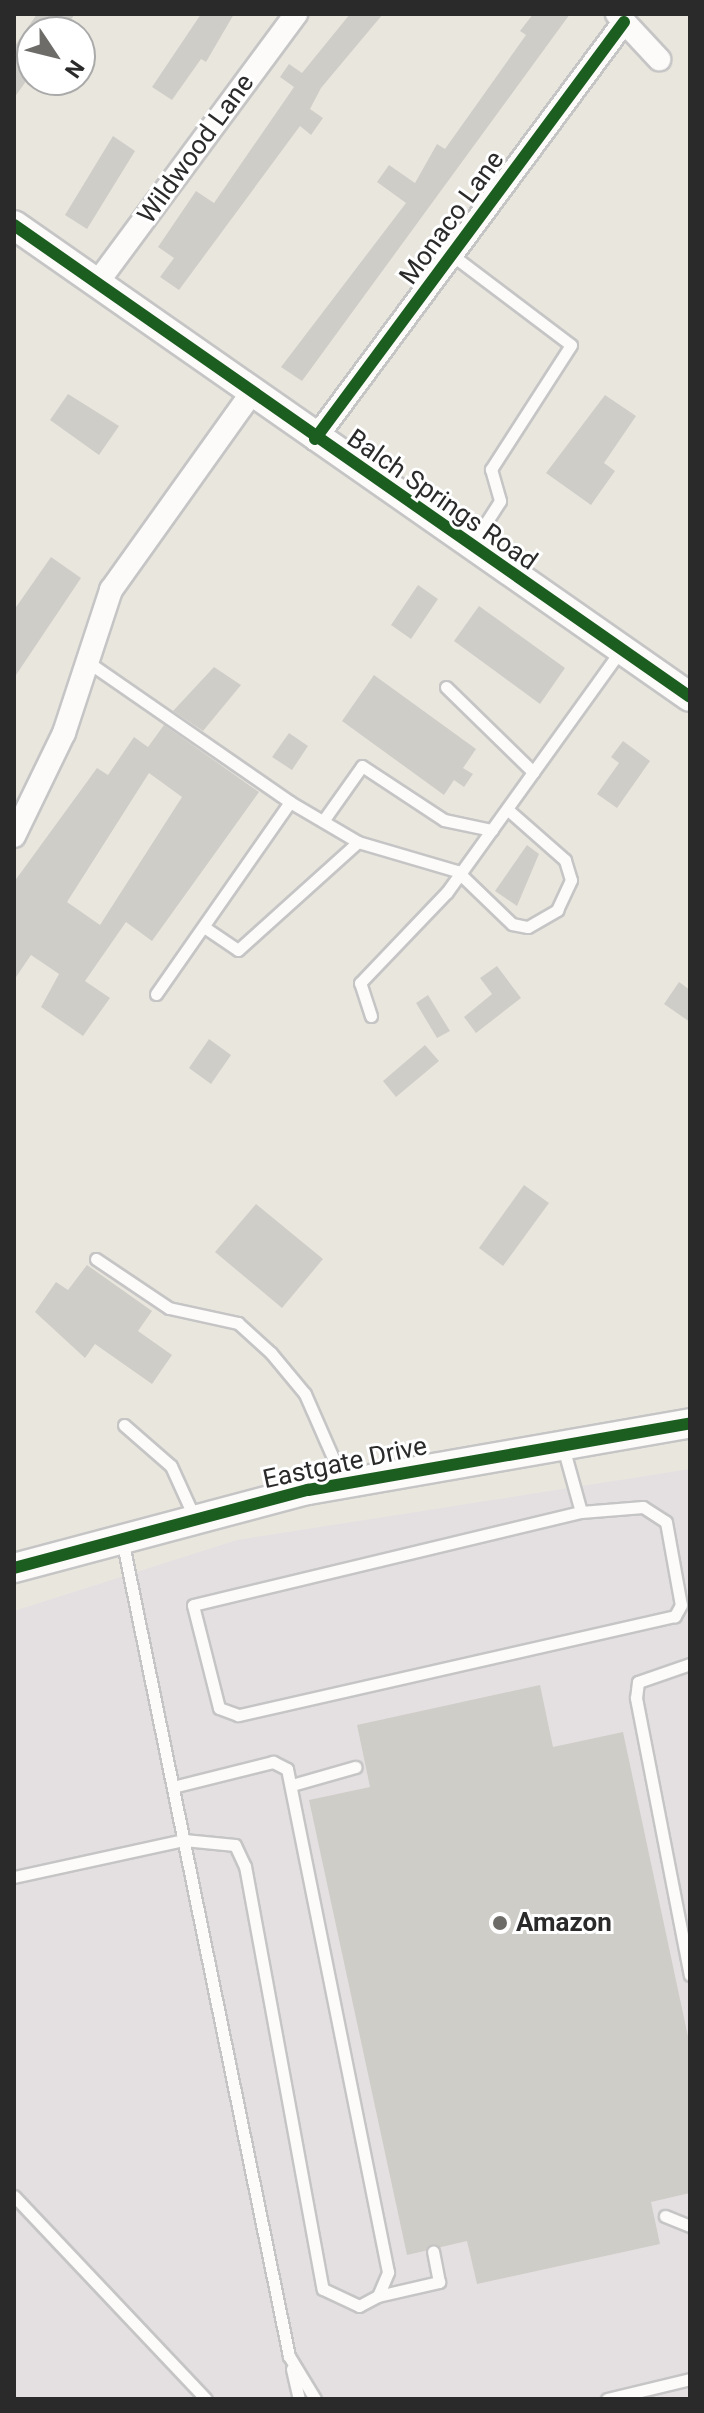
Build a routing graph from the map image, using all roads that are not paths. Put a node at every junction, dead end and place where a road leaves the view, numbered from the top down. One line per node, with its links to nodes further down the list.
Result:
1 (296, 14): 6 (street, Wildwood Lane)
2 (620, 18): 3 (street); 5 (street, Monaco Lane)
3 (659, 59)
4 (14, 225): 6 (street, Balch Springs Road)
5 (452, 255): 8 (street, Monaco Lane); 9 (lane)
6 (97, 283): 7 (street, Balch Springs Road)
7 (251, 394): 8 (street, Balch Springs Road); 11 (street)
8 (315, 439): 9 (street, Balch Springs Road)
9 (471, 547): 10 (street, Balch Springs Road)
10 (621, 649): 13 (street, Balch Springs Road); 14 (lane)
11 (84, 659): 15 (lane); 19 (street)
12 (446, 687): 14 (lane)
13 (690, 697)
14 (533, 772): 16 (lane)
15 (290, 802): 17 (lane); 22 (lane)
16 (507, 809): 18 (lane); 21 (lane)
17 (323, 821): 18 (lane); 20 (lane)
18 (492, 830): 21 (lane)
19 (14, 836)
20 (358, 842): 21 (lane); 22 (lane)
21 (457, 871): 24 (lane)
22 (204, 927): 23 (lane)
23 (156, 994)
24 (371, 1016)
25 (96, 1259): 29 (lane)
26 (690, 1423): 28 (street, Eastgate Drive)
27 (124, 1425): 31 (lane)
28 (563, 1446): 29 (street, Eastgate Drive); 30 (lane)
29 (344, 1484): 31 (street, Eastgate Drive)
30 (581, 1512): 30 (lane)
31 (195, 1520): 32 (street, Eastgate Drive)
32 (122, 1539): 33 (street, Eastgate Drive); 37 (lane)
33 (14, 1568)
34 (690, 1664): 40 (lane)
35 (355, 1767): 36 (lane)
36 (292, 1785): 37 (lane); 45 (lane)
37 (173, 1787): 38 (lane)
38 (184, 1840): 39 (lane); 45 (lane); 46 (lane)
39 (14, 1877)
40 (690, 1975)
41 (14, 2196): 48 (lane)
42 (665, 2216): 43 (lane)
43 (690, 2226)
44 (433, 2252): 45 (lane)
45 (378, 2296)
46 (289, 2356): 49 (lane); 50 (lane)
47 (690, 2379): 51 (lane)
48 (206, 2399)
49 (299, 2399)
50 (315, 2399)
51 (607, 2399)

